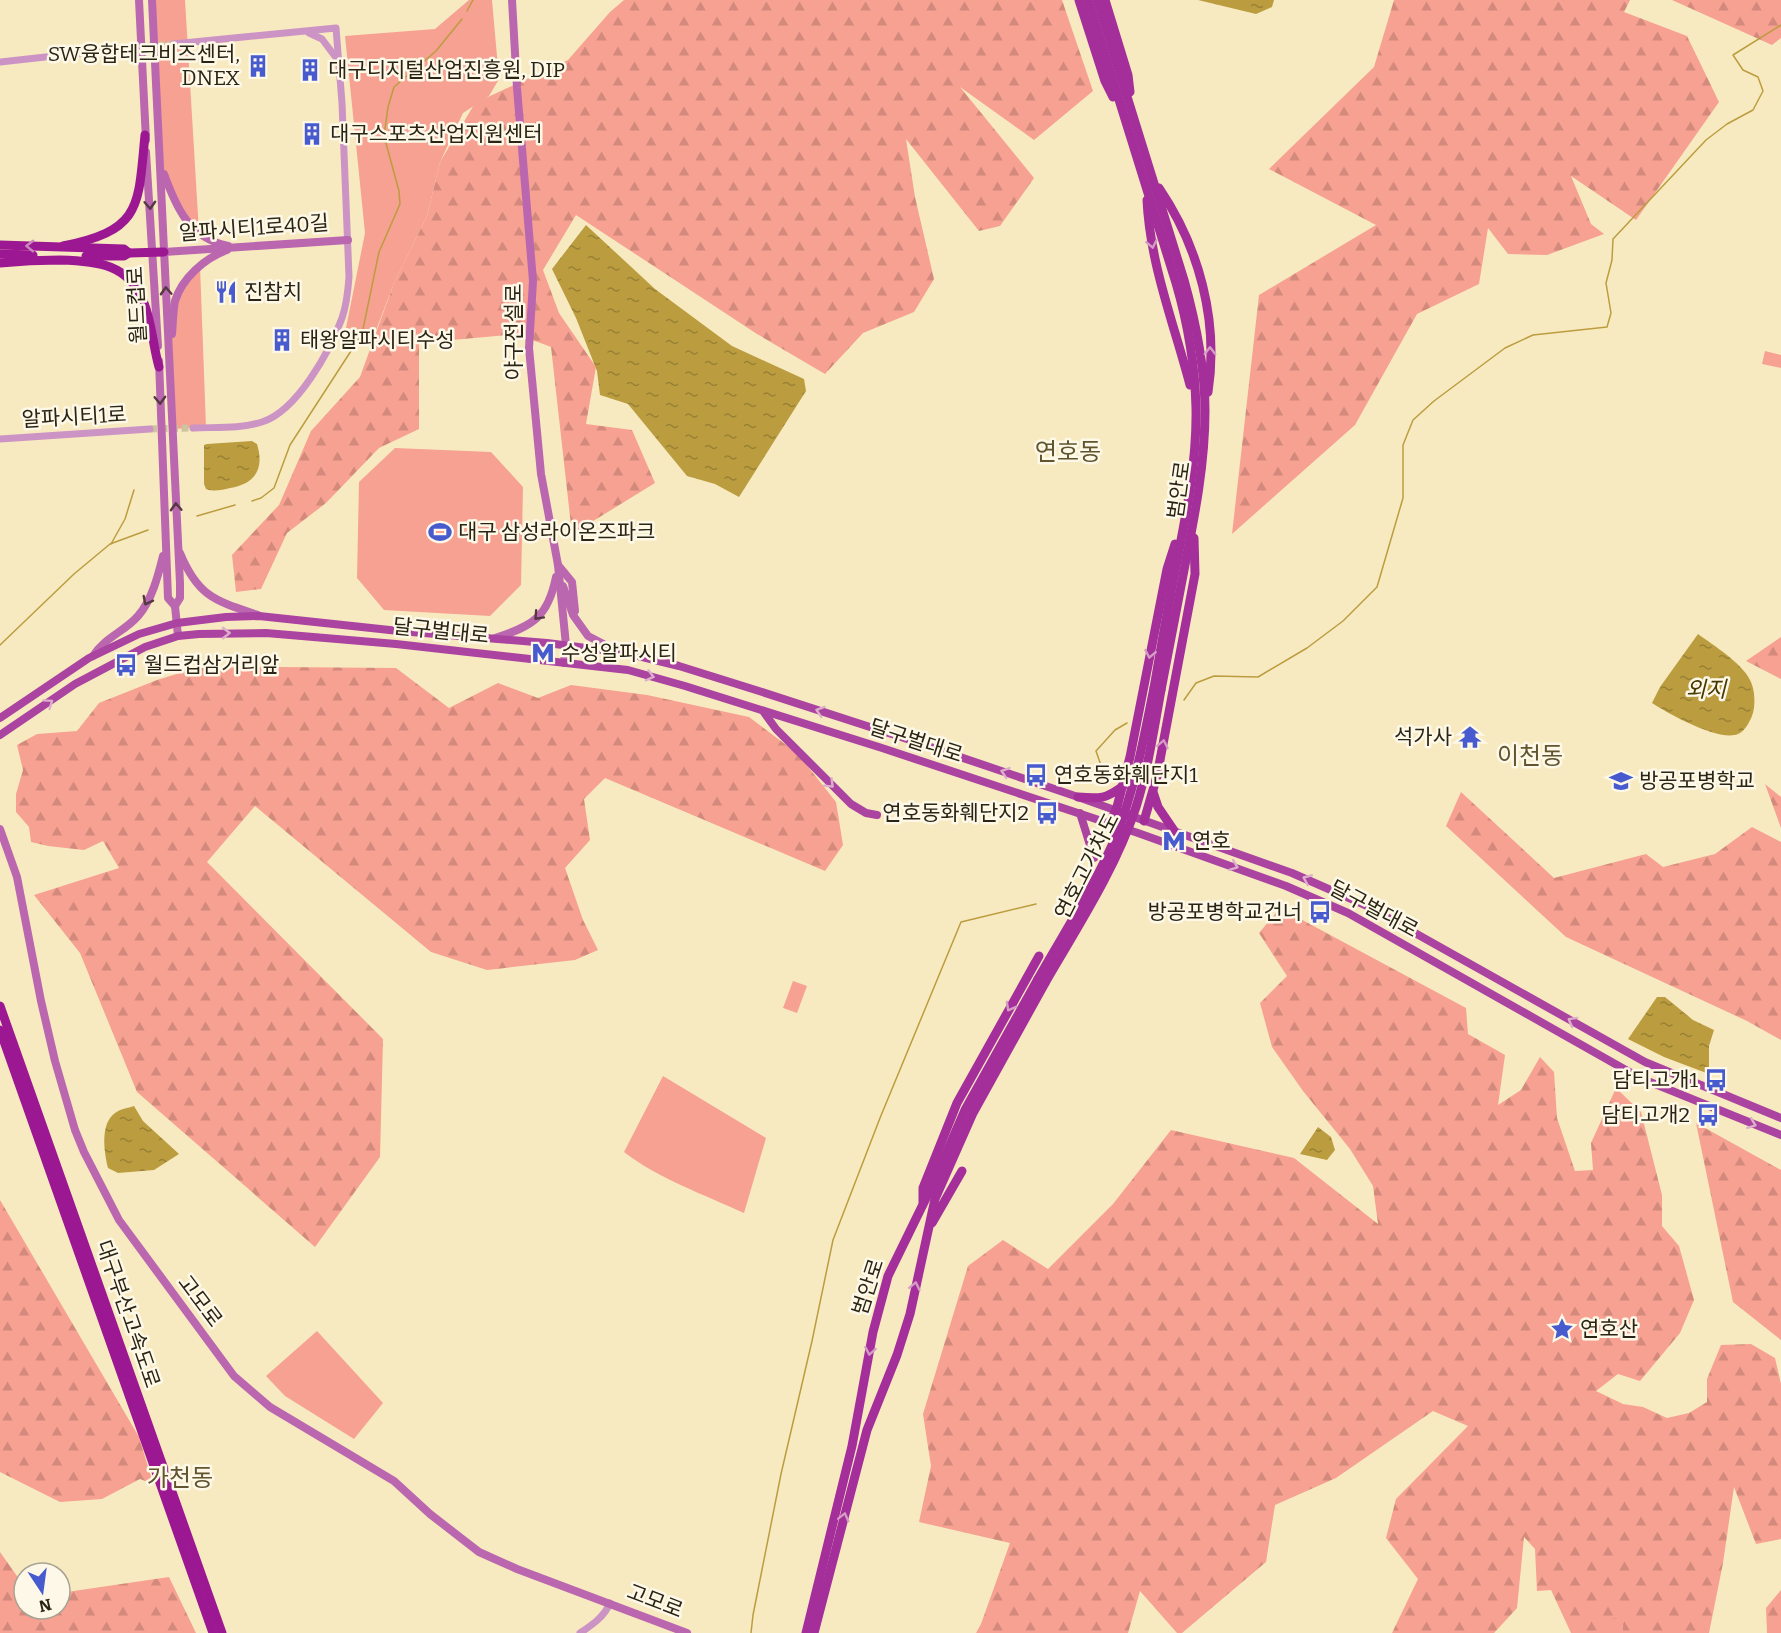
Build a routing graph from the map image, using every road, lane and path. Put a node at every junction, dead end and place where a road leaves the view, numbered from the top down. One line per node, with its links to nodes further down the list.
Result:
1 (140, 0): 14 (main road, 월드컵로)
2 (152, 0): 15 (main road, 월드컵로)
3 (512, 0): 35 (main road, 야구전설로)
4 (1079, 0): 13 (highway)
5 (1088, 0): 13 (highway)
6 (1097, 0): 13 (highway)
7 (1105, 0): 13 (highway)
8 (303, 31): 9 (street); 12 (street); 12 (street)
9 (173, 44)
10 (127, 48): 11 (street)
11 (0, 62)
12 (340, 65): 17 (street)
13 (1129, 118): 16 (highway)
14 (145, 135): 19 (highway); 21 (main road, 월드컵로, one-way to 21)
15 (161, 164): 20 (main road); 22 (main road, 월드컵로)
16 (1150, 182): 28 (highway, 범안로); 28 (highway, one-way to 28); 28 (highway, one-way to 16)
17 (348, 240): 20 (main road, 알파시티1로40길); 29 (street)
18 (0, 245): 19 (highway, one-way to 18)
19 (63, 246): 23 (highway)
20 (236, 247): 22 (main road, 알파시티1로40길); 26 (main road)
21 (153, 252): 22 (highway); 23 (highway); 27 (main road, 월드컵로)
22 (164, 252): 26 (main road, 월드컵로, one-way to 22)
23 (129, 253): 24 (highway)
24 (0, 254)
25 (0, 263): 27 (highway)
26 (170, 356): 34 (main road, 월드컵로, one-way to 26)
27 (159, 367): 33 (main road, 월드컵로, one-way to 33)
28 (1200, 409): 32 (highway, 범안로)
29 (193, 428)
30 (150, 429): 31 (street, 알파시티1로)
31 (0, 439)
32 (1190, 517): 47 (highway, 범안로); 51 (highway, one-way to 51); 52 (highway, one-way to 32)
33 (165, 546): 36 (main road, 월드컵로); 45 (main road, one-way to 45)
34 (178, 546): 37 (main road, 월드컵로); 39 (main road)
35 (558, 567): 42 (main road, one-way to 42); 43 (main road, 야구전설로); 44 (main road)
36 (167, 573): 37 (main road); 38 (main road, 월드컵로)
37 (180, 584): 38 (main road, 월드컵로)
38 (175, 606): 40 (main road, 월드컵로)
39 (259, 616): 40 (main road, 달구벌대로); 42 (main road, 달구벌대로)
40 (177, 623): 41 (main road, 월드컵로); 45 (main road, 달구벌대로)
41 (178, 636): 46 (main road, 달구벌대로, one-way to 46); 50 (main road, 달구벌대로, one-way to 41)
42 (494, 638): 43 (main road, 달구벌대로)
43 (566, 645): 44 (main road, 달구벌대로); 46 (main road, 야구전설로)
44 (619, 652): 53 (main road, 달구벌대로, one-way to 44)
45 (93, 656): 49 (main road, 달구벌대로)
46 (564, 663): 48 (main road, 달구벌대로, one-way to 48)
47 (1158, 689): 63 (highway, 연호고가차도, bridge)
48 (763, 710): 55 (main road, 달구벌대로); 56 (main road, one-way to 56)
49 (0, 718)
50 (0, 735)
51 (1123, 786): 53 (highway); 54 (highway)
52 (1153, 792): 57 (highway); 60 (highway)
53 (1078, 797): 54 (main road, 달구벌대로)
54 (1116, 810): 57 (main road, 달구벌대로); 58 (highway)
55 (1080, 813): 58 (main road, 달구벌대로); 61 (main road)
56 (877, 815)
57 (1143, 821): 60 (main road, 달구벌대로)
58 (1110, 823): 67 (main road, 달구벌대로, one-way to 67)
59 (0, 829): 74 (main road, 고모로)
60 (1175, 832): 66 (main road, 달구벌대로, one-way to 60)
61 (1094, 858)
62 (1039, 956): 69 (highway, one-way to 69)
63 (1041, 981): 69 (highway, 범안로); 70 (highway, 범안로)
64 (0, 1006): 71 (highway, 대구부산고속도로)
65 (0, 1030): 71 (highway, 대구부산고속도로)
66 (1781, 1118)
67 (1781, 1135)
68 (962, 1171): 70 (highway)
69 (923, 1203): 73 (highway, 범안로, one-way to 73)
70 (927, 1233): 73 (highway, 범안로, one-way to 70)
71 (158, 1466): 72 (highway, 대구부산고속도로)
72 (181, 1531): 75 (highway, 대구부산고속도로); 76 (highway, 대구부산고속도로)
73 (825, 1573): 79 (highway, 범안로); 80 (highway, 범안로)
74 (610, 1603): 77 (street, 고모로); 78 (main road, 고모로)
75 (213, 1633)
76 (222, 1633)
77 (580, 1633)
78 (687, 1633)
79 (806, 1633)
80 (814, 1633)

